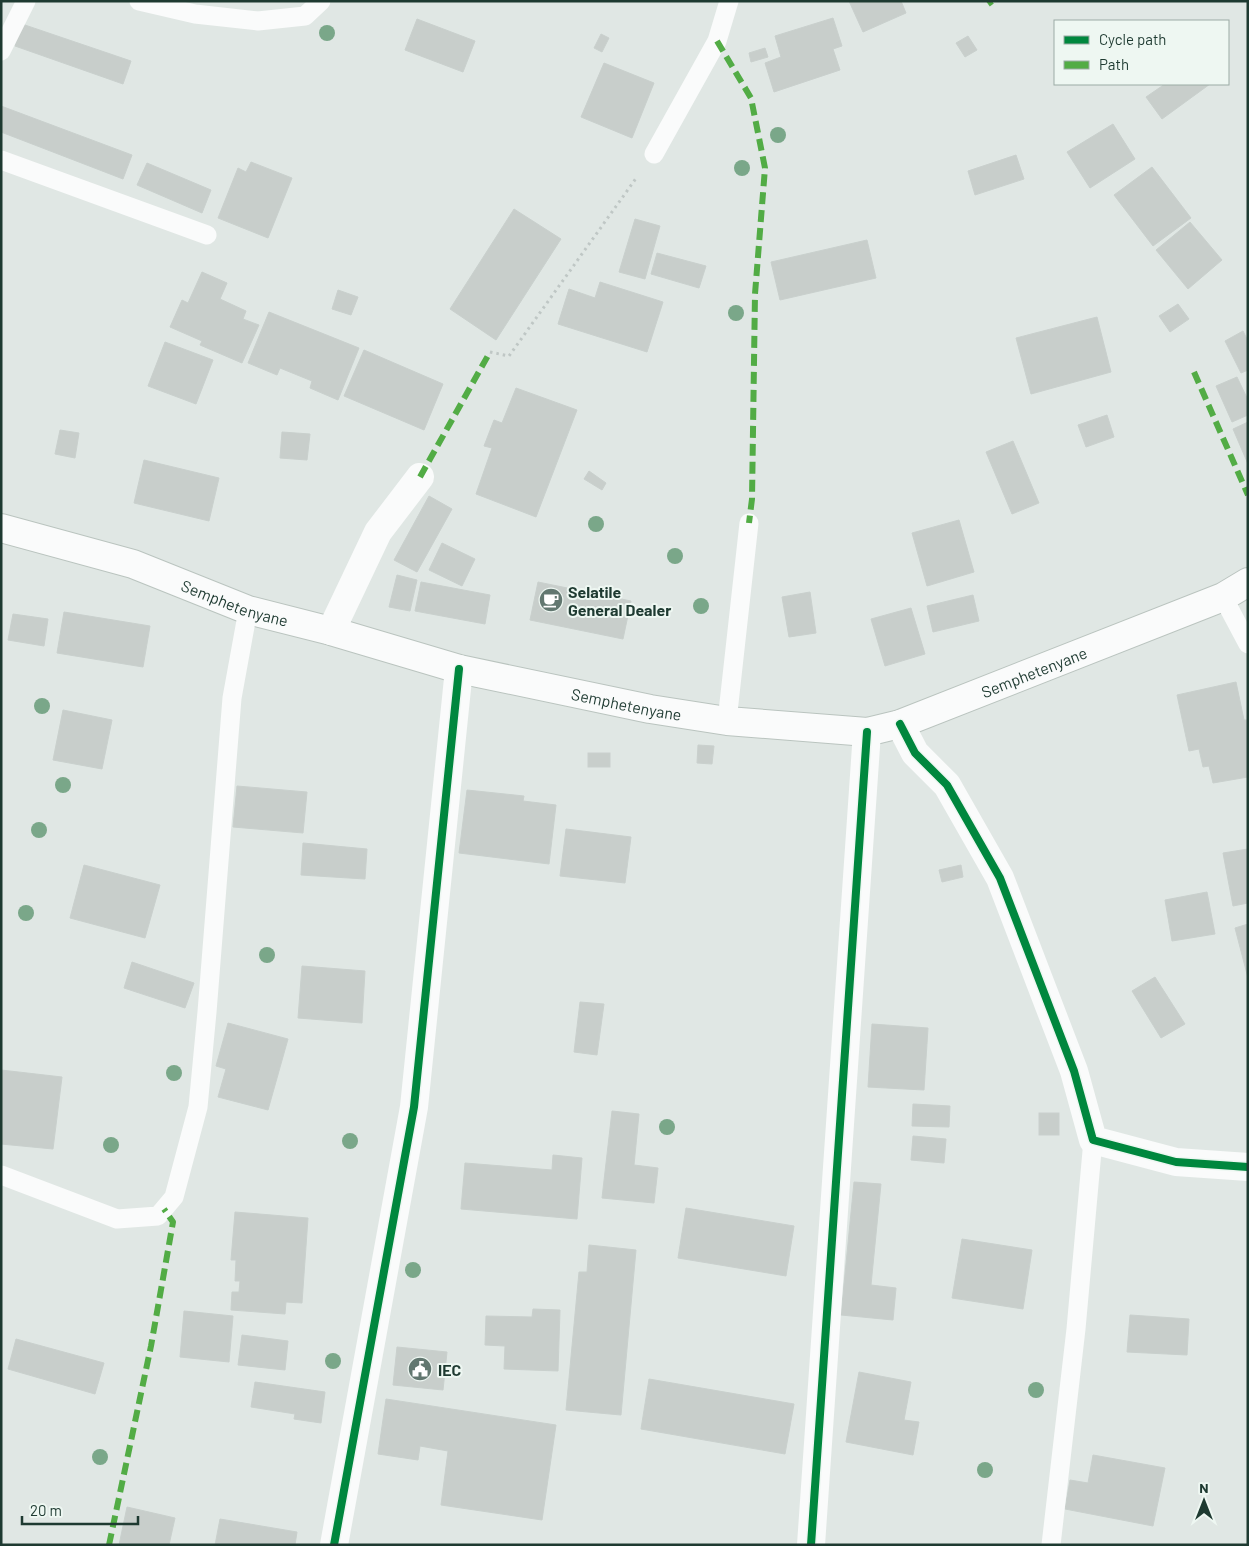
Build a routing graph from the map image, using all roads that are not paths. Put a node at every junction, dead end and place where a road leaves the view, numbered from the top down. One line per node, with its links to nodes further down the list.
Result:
1 (26, 1): 5 (lane)
2 (138, 1): 3 (lane)
3 (321, 1)
4 (729, 1): 6 (lane)
5 (1, 51)
6 (654, 154)
7 (1, 160): 8 (lane)
8 (208, 235)
9 (420, 477): 15 (street)
10 (749, 523): 18 (lane)
11 (1, 528): 14 (street, Semphetenyane)
12 (1248, 582): 13 (street, Semphetenyane)
13 (1223, 597): 16 (lane); 19 (street, Semphetenyane)
14 (248, 610): 15 (street, Semphetenyane); 23 (lane)
15 (330, 631): 17 (street, Semphetenyane)
16 (1248, 644)
17 (459, 669): 18 (street, Semphetenyane); 24 (street)
18 (727, 721): 20 (street, Semphetenyane)
19 (900, 724): 20 (street, Semphetenyane); 21 (street)
20 (867, 732): 25 (street)
21 (1093, 1140): 22 (street); 26 (lane)
22 (1248, 1167)
23 (1, 1175)
24 (334, 1545)
25 (811, 1545)
26 (1051, 1545)

